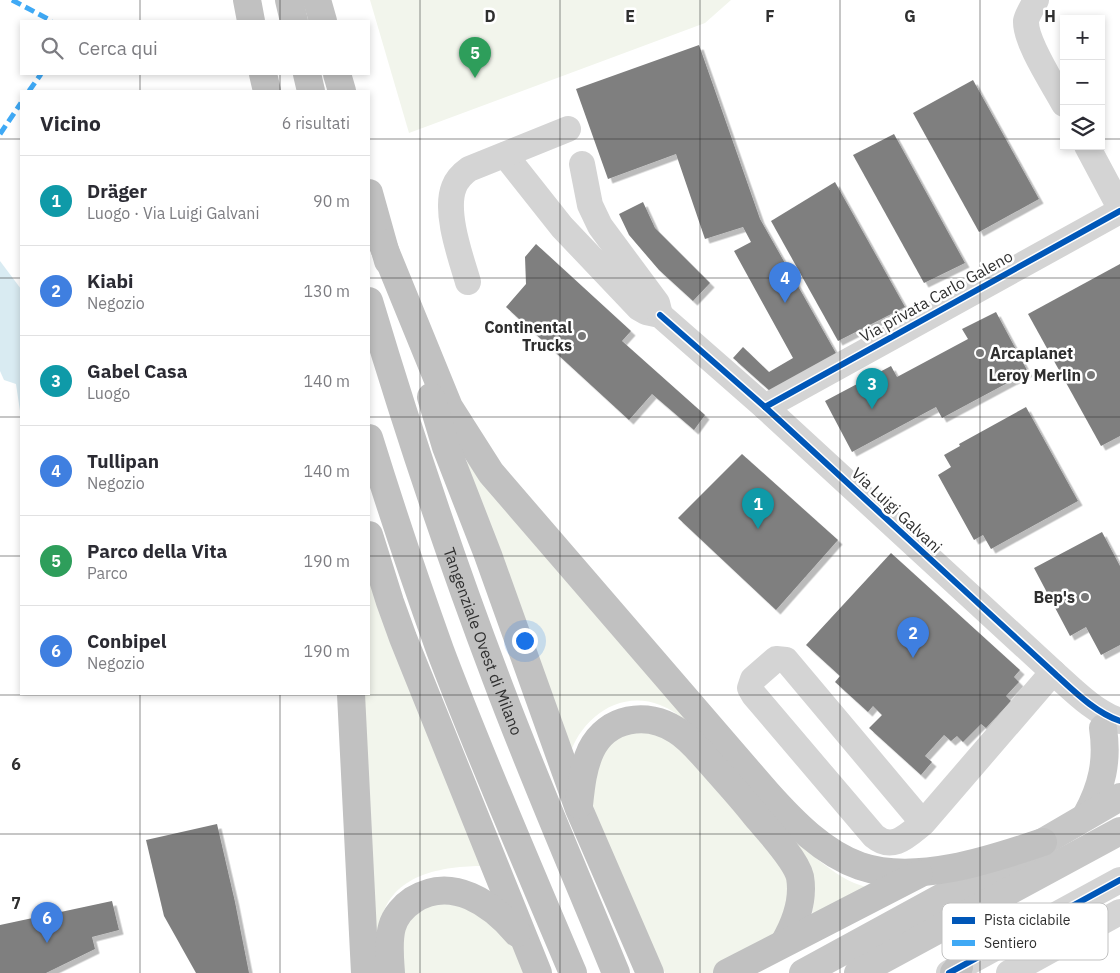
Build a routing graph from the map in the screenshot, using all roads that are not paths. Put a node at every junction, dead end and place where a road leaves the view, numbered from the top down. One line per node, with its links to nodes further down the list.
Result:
1 (247, 0): 5 (highway)
2 (289, 0): 6 (highway)
3 (317, 0): 7 (highway)
4 (1036, 0): 14 (street)
5 (252, 20)
6 (294, 20)
7 (323, 20)
8 (263, 75): 11 (highway)
9 (307, 75): 12 (highway)
10 (337, 75): 13 (highway)
11 (267, 90)
12 (311, 90)
13 (342, 90)
14 (1060, 97)
15 (568, 129): 17 (street)
16 (1089, 150): 20 (street)
17 (505, 154): 22 (street); 24 (street)
18 (582, 164): 24 (street)
19 (370, 197): 21 (highway)
20 (1120, 210): 25 (street, Via privata Carlo Galeno)
21 (382, 243): 32 (highway); 37 (highway)
22 (468, 282)
23 (370, 304): 53 (highway, Tangenziale Ovest di Milano)
24 (660, 315): 25 (street, Via Luigi Galvani)
25 (765, 407): 28 (street, Via Luigi Galvani)
26 (370, 441): 52 (highway)
27 (370, 538): 51 (highway)
28 (1053, 672): 30 (street, Via Luigi Galvani); 34 (street)
29 (351, 695): 49 (highway)
30 (1116, 727): 33 (main road)
31 (1120, 797): 33 (main road)
32 (579, 809): 44 (highway); 47 (highway)
33 (1086, 816): 36 (main road)
34 (923, 823): 34 (street)
35 (1120, 831): 39 (main road)
36 (1043, 842): 37 (highway); 55 (main road)
37 (920, 873): 44 (highway)
38 (1120, 880): 40 (street)
39 (987, 903)
40 (1078, 903)
41 (1120, 912): 42 (street)
42 (1108, 919)
43 (942, 927): 56 (main road)
44 (784, 943): 54 (highway)
45 (974, 960): 48 (street)
46 (1033, 960): 57 (street)
47 (649, 970)
48 (954, 971)
49 (365, 973)
50 (391, 973): 51 (highway)
51 (538, 973)
52 (573, 973)
53 (616, 973)
54 (727, 973)
55 (803, 973)
56 (858, 973)
57 (1009, 973)

